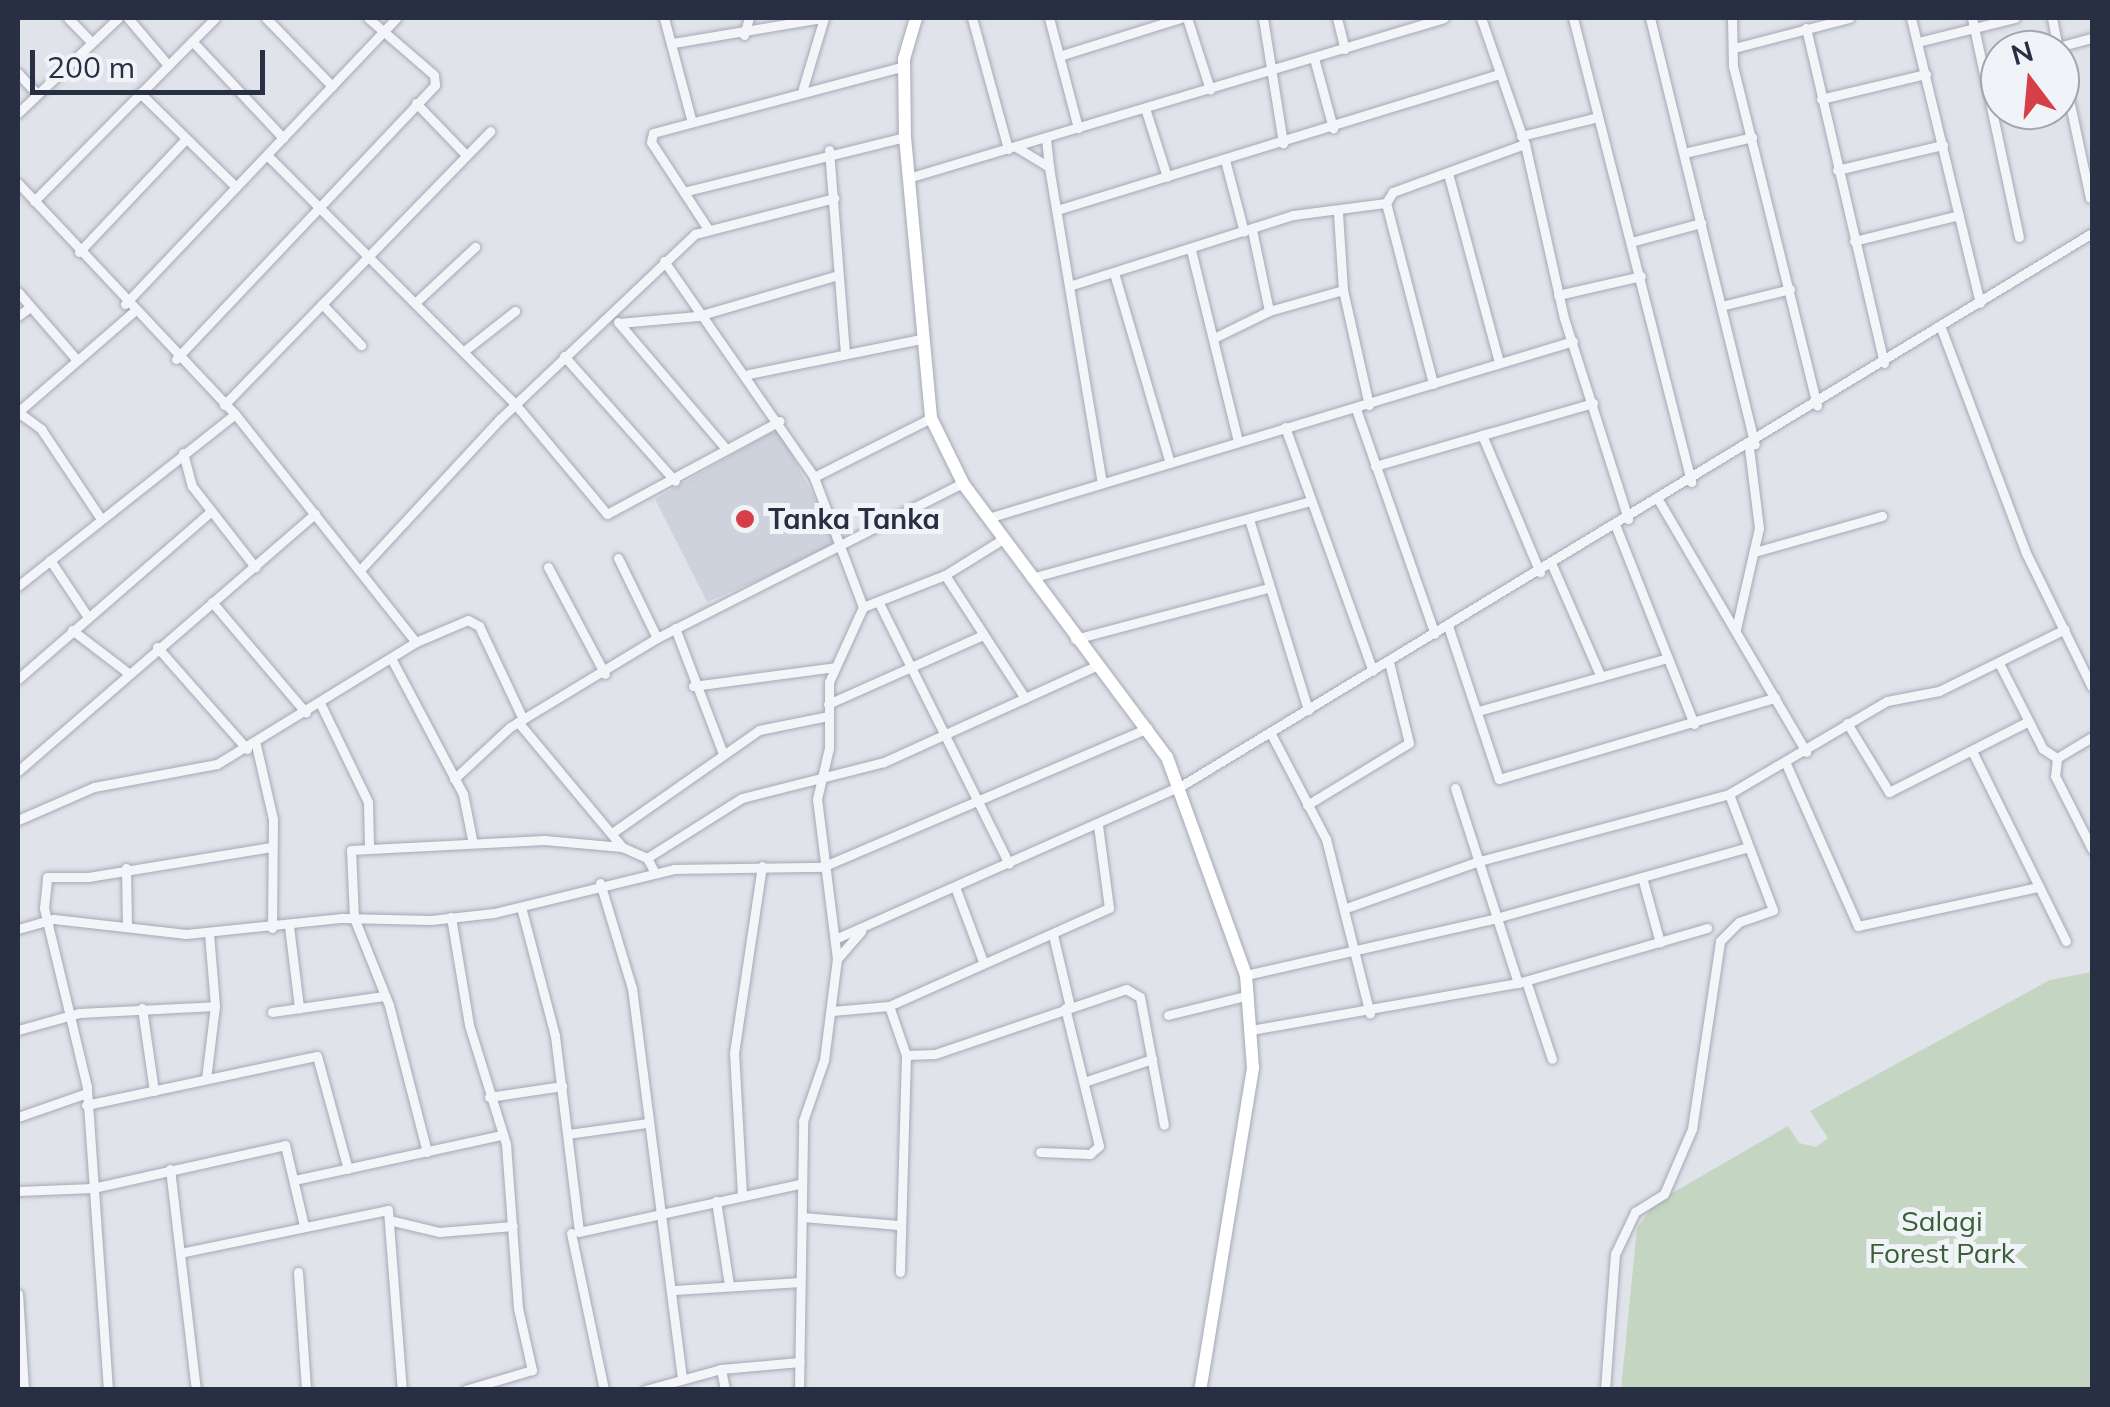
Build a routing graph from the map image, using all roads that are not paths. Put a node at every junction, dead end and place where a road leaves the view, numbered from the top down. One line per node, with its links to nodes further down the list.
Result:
1 (68, 18): 31 (street)
2 (118, 18): 31 (street)
3 (128, 18): 38 (street)
4 (215, 18): 30 (street)
5 (266, 18): 44 (street)
6 (368, 18): 28 (street)
7 (396, 18): 28 (street)
8 (664, 18): 33 (street)
9 (749, 18): 29 (street)
10 (824, 18): 29 (street); 45 (street)
11 (916, 18): 39 (street)
12 (972, 18): 67 (street)
13 (1049, 18): 36 (street)
14 (1184, 18): 36 (street); 46 (street)
15 (1263, 18): 40 (street)
16 (1337, 18): 35 (street)
17 (1444, 18): 25 (street)
18 (1481, 18): 42 (street)
19 (1573, 18): 53 (street)
20 (1650, 18): 69 (street)
21 (1732, 18): 34 (street)
22 (1850, 18): 27 (street)
23 (1911, 18): 32 (street)
24 (2015, 18): 26 (street)
25 (1412, 22): 35 (street)
26 (1974, 23): 32 (street); 93 (street)
27 (1806, 28): 34 (street); 49 (street)
28 (383, 32): 44 (street); 50 (street)
29 (744, 35): 33 (street)
30 (192, 41): 38 (street); 61 (street)
31 (91, 42): 47 (street)
32 (1918, 42): 43 (street)
33 (672, 43): 54 (street)
34 (1738, 47): 59 (street)
35 (1345, 49): 37 (street)
36 (1059, 56): 55 (street)
37 (1314, 58): 40 (street); 56 (street)
38 (168, 66): 48 (street)
39 (904, 66): 45 (street); 60 (street)
40 (1277, 69): 46 (street); 65 (street)
41 (18, 74): 47 (street)
42 (1498, 74): 56 (street); 64 (street)
43 (1926, 74): 49 (street); 66 (street)
44 (332, 86): 61 (street)
45 (803, 88): 54 (street)
46 (1210, 90): 51 (street)
47 (36, 94): 52 (street)
48 (140, 94): 63 (street); 83 (street)
49 (1821, 99): 74 (street)
50 (416, 103): 71 (street); 85 (street)
51 (1145, 108): 55 (street); 75 (street)
52 (18, 113)
53 (1598, 116): 64 (street); 95 (street)
54 (691, 118): 80 (street)
55 (1078, 128): 62 (street)
56 (1333, 128): 65 (street)
57 (2076, 130): 82 (street)
58 (490, 132): 71 (street)
59 (1752, 136): 69 (street); 106 (street)
60 (905, 137): 68 (street); 77 (street)
61 (283, 138): 70 (street)
62 (1046, 138): 67 (street); 73 (street)
63 (186, 139): 79 (street); 98 (street)
64 (1523, 140): 76 (street); 108 (street)
65 (1283, 143): 72 (street)
66 (1942, 146): 74 (street); 88 (street)
67 (1012, 148): 73 (street); 77 (street)
68 (829, 150): 80 (street); 81 (street)
69 (1684, 153): 89 (street)
70 (267, 155): 79 (street); 85 (street)
71 (466, 155): 99 (street)
72 (1226, 160): 75 (street); 91 (street)
73 (1049, 166): 86 (street)
74 (1837, 170): 94 (street)
75 (1167, 177): 86 (street)
76 (1449, 177): 84 (street); 131 (street)
77 (908, 178): 123 (street)
78 (18, 183): 83 (street)
79 (236, 187): 114 (street)
80 (686, 190): 90 (street)
81 (834, 198): 90 (street); 102 (street)
82 (2090, 198)
83 (34, 201): 98 (street)
84 (1386, 203): 87 (street); 134 (street)
85 (316, 204): 99 (street); 129 (street)
86 (1057, 210): 104 (street)
87 (1338, 214): 91 (street); 105 (street)
88 (1959, 215): 94 (street); 110 (street)
89 (1701, 223): 95 (street); 112 (street)
90 (708, 230): 100 (street)
91 (1248, 231): 97 (street); 116 (street)
92 (2092, 233): 110 (street)
93 (2019, 237)
94 (1854, 241): 132 (street)
95 (1631, 242): 103 (street)
96 (475, 247): 109 (street)
97 (1191, 250): 101 (street); 122 (street)
98 (79, 252): 114 (street)
99 (368, 252): 109 (street); 111 (street)
100 (664, 261): 117 (street); 119 (street)
101 (1114, 273): 104 (street); 151 (street)
102 (838, 275): 119 (street); 127 (street)
103 (1641, 276): 108 (street); 155 (street)
104 (1069, 286): 157 (street)
105 (1343, 290): 116 (street); 138 (street)
106 (1790, 290): 112 (street); 139 (street)
107 (18, 292): 113 (street)
108 (1558, 295): 124 (street)
109 (416, 302): 126 (street)
110 (1980, 303): 121 (street)
111 (322, 304): 125 (street); 137 (street)
112 (1721, 306): 148 (street)
113 (30, 307): 118 (street); 130 (street)
114 (129, 308): 129 (street); 130 (street)
115 (515, 311): 126 (street)
116 (1270, 311): 122 (street)
117 (610, 312): 120 (street); 128 (street)
118 (18, 316)
119 (698, 316): 120 (street); 133 (street)
120 (619, 322): 149 (street)
121 (1941, 328): 132 (street); 190 (street)
122 (1214, 338): 147 (street)
123 (921, 339): 127 (street); 143 (street)
124 (1573, 342): 131 (street); 135 (street)
125 (361, 345)
126 (464, 351): 136 (street)
127 (845, 352): 133 (street)
128 (564, 356): 136 (street); 154 (street)
129 (176, 359): 137 (street)
130 (77, 360): 141 (street)
131 (1499, 362): 134 (street)
132 (1884, 364): 139 (street)
133 (749, 374): 144 (street)
134 (1433, 384): 138 (street)
135 (1593, 402): 146 (street); 166 (street)
136 (515, 404): 154 (street); 176 (street)
137 (224, 405): 142 (street)
138 (1369, 405): 140 (street)
139 (1816, 406): 148 (street)
140 (1356, 409): 145 (street); 152 (street)
141 (18, 412): 164 (street)
142 (235, 414): 150 (street); 161 (street)
143 (931, 418): 153 (street); 156 (street)
144 (780, 421): 149 (street); 153 (street)
145 (1286, 427): 147 (street); 158 (street)
146 (1482, 435): 152 (street); 177 (street)
147 (1238, 442): 151 (street)
148 (1752, 446): 155 (street); 170 (street)
149 (726, 449): 154 (street)
150 (182, 454): 160 (street); 164 (street)
151 (1170, 463): 157 (street)
152 (1375, 466): 191 (street)
153 (814, 477): 169 (street)
154 (675, 481)
155 (1691, 482): 159 (street)
156 (964, 483): 163 (street); 169 (street)
157 (1102, 484): 163 (street)
158 (1311, 501): 165 (street); 206 (street)
159 (1659, 501): 166 (street); 188 (street)
160 (211, 512): 174 (street); 185 (street)
161 (315, 514): 174 (street); 176 (street)
162 (1882, 516): 170 (street)
163 (988, 518): 168 (street)
164 (101, 519): 172 (street)
165 (1249, 519): 179 (street); 181 (street)
166 (1628, 520): 167 (street)
167 (1616, 527): 173 (street); 198 (street)
168 (1003, 539): 178 (street); 179 (street)
169 (844, 542): 184 (street); 187 (street)
170 (1758, 550): 188 (street)
171 (618, 558): 193 (street)
172 (50, 560): 180 (street); 185 (street)
173 (1552, 565): 177 (street); 209 (street)
174 (255, 567): 182 (street)
175 (548, 567): 208 (street)
176 (360, 570): 195 (street)
177 (1540, 572): 186 (street)
178 (945, 576): 183 (street); 192 (street)
179 (1031, 578): 194 (street)
180 (18, 586)
181 (1268, 588): 194 (street); 217 (street)
182 (212, 602): 196 (street); 219 (street)
183 (880, 605): 184 (street); 205 (street)
184 (863, 607): 204 (street)
185 (88, 617): 189 (street)
186 (1448, 626): 191 (street); 218 (street)
187 (674, 628): 193 (street); 211 (street)
188 (1736, 629): 214 (street)
189 (72, 630): 207 (street); 210 (street)
190 (2065, 630): 201 (street); 202 (street)
191 (1435, 634): 200 (street)
192 (983, 635): 205 (street); 213 (street)
193 (657, 638): 208 (street)
194 (1076, 640): 203 (street)
195 (416, 642): 197 (street); 221 (street)
196 (157, 646): 207 (street); 229 (street)
197 (391, 658): 215 (street); 237 (street)
198 (1668, 658): 209 (street); 224 (street)
199 (2092, 660): 201 (street)
200 (1389, 662): 206 (street); 242 (street)
201 (2081, 664): 212 (street)
202 (2000, 665): 222 (street); 223 (street)
203 (1098, 666): 213 (street); 225 (street)
204 (835, 667): 211 (street); 216 (street)
205 (910, 667): 216 (street); 228 (street)
206 (1373, 671): 217 (street)
207 (128, 672): 235 (street)
208 (605, 674): 221 (street)
209 (1601, 677): 218 (street)
210 (18, 679)
211 (694, 686): 231 (street)
212 (2092, 687)
213 (1025, 698): 228 (street)
214 (1775, 698): 224 (street); 232 (street)
215 (320, 703): 219 (street); 249 (street)
216 (828, 704): 220 (street)
217 (1308, 710): 226 (street)
218 (1478, 711): 224 (street)
219 (306, 713): 229 (street)
220 (828, 716): 231 (street); 236 (street)
221 (521, 721): 237 (street); 245 (street)
222 (2026, 722): 230 (street); 233 (street)
223 (1847, 723): 230 (street); 232 (street)
224 (1694, 724)
225 (1148, 728): 238 (street); 241 (street)
226 (1270, 732): 238 (street); 242 (street)
227 (2092, 737): 233 (street)
228 (942, 739): 236 (street); 241 (street)
229 (252, 747): 243 (street); 248 (street)
230 (1972, 750): 262 (street)
231 (722, 751): 245 (street)
232 (1806, 752): 234 (street)
233 (2057, 758): 251 (street)
234 (1788, 766): 240 (street); 262 (street)
235 (18, 771)
236 (823, 775): 252 (street); 256 (street)
237 (454, 779): 246 (street)
238 (1180, 786): 244 (street); 283 (street)
239 (1456, 788): 253 (street)
240 (1729, 794): 250 (street); 253 (street)
241 (973, 800): 254 (street); 256 (street)
242 (1307, 805): 264 (street)
243 (18, 820)
244 (1098, 826): 254 (street); 276 (street)
245 (612, 833): 247 (street)
246 (472, 839): 247 (street); 249 (street)
247 (622, 846): 252 (street)
248 (272, 847): 257 (street); 271 (street)
249 (369, 847): 266 (street)
250 (1748, 847): 259 (street); 353 (street)
251 (2092, 848)
252 (647, 858): 258 (street)
253 (1476, 862): 264 (street); 267 (street)
254 (1010, 864): 261 (street)
255 (762, 866): 256 (street); 258 (street); 322 (street)
256 (822, 867): 277 (street)
257 (126, 868): 268 (street); 270 (street)
258 (655, 873): 260 (street)
259 (1642, 877): 267 (street); 279 (street)
260 (600, 883): 263 (street); 310 (street)
261 (955, 887): 272 (street); 282 (street)
262 (2039, 887): 278 (street)
263 (521, 907): 265 (street); 304 (street)
264 (1349, 907): 280 (street)
265 (451, 917): 266 (street); 307 (street)
266 (354, 918): 269 (street); 286 (street)
267 (1496, 918): 280 (street); 284 (street)
268 (47, 920): 270 (street); 274 (street); 294 (street)
269 (289, 926): 271 (street); 291 (street)
270 (127, 927): 275 (street)
271 (272, 928): 275 (street)
272 (864, 928): 277 (street); 281 (street)
273 (1708, 928): 279 (street)
274 (18, 929)
275 (209, 933): 287 (street)
276 (1053, 934): 282 (street); 289 (street)
277 (835, 938): 281 (street)
278 (2066, 941)
279 (1660, 942): 284 (street)
280 (1356, 952): 283 (street); 295 (street)
281 (837, 959): 292 (street)
282 (982, 959): 288 (street)
283 (1246, 975): 285 (street)
284 (1522, 982): 295 (street); 301 (street)
285 (1249, 995): 296 (street); 298 (street)
286 (384, 996): 291 (street); 314 (street)
287 (216, 1006): 290 (street); 302 (street)
288 (889, 1006): 292 (street); 299 (street)
289 (1067, 1007): 299 (street); 300 (street); 303 (street)
290 (142, 1008): 294 (street); 305 (street)
291 (300, 1008): 293 (street)
292 (832, 1011): 319 (street)
293 (272, 1012)
294 (74, 1014): 297 (street); 306 (street)
295 (1370, 1014): 298 (street)
296 (1168, 1015)
297 (18, 1030)
298 (1251, 1030): 352 (street)
299 (906, 1055): 327 (street)
300 (1152, 1059): 303 (street); 311 (street)
301 (1552, 1059)
302 (206, 1080): 305 (street); 317 (street)
303 (1084, 1082): 315 (street)
304 (562, 1086): 307 (street); 312 (street)
305 (154, 1091): 308 (street)
306 (86, 1093): 308 (street); 309 (street)
307 (489, 1097): 313 (street)
308 (86, 1105): 320 (street)
309 (18, 1116)
310 (647, 1124): 312 (street); 324 (street)
311 (1164, 1124)
312 (568, 1134): 324 (street)
313 (502, 1135): 314 (street); 329 (street)
314 (427, 1152): 317 (street)
315 (1040, 1152)
316 (170, 1169): 318 (street); 320 (street); 331 (street)
317 (348, 1169): 318 (street)
318 (295, 1180): 328 (street)
319 (799, 1184): 322 (street); 325 (street)
320 (92, 1188): 321 (street); 343 (street)
321 (18, 1191)
322 (742, 1195): 323 (street)
323 (716, 1202): 324 (street); 335 (street)
324 (662, 1213): 336 (street)
325 (802, 1217): 327 (street); 334 (street)
326 (389, 1220): 328 (street); 329 (street); 346 (street)
327 (898, 1225): 333 (street)
328 (304, 1226): 331 (street)
329 (513, 1226): 341 (street)
330 (571, 1233): 348 (street)
331 (185, 1252): 344 (street)
332 (298, 1272): 345 (street)
333 (900, 1272)
334 (800, 1282): 335 (street); 338 (street)
335 (729, 1286): 336 (street)
336 (675, 1290): 340 (street)
337 (18, 1294): 342 (street)
338 (800, 1362): 339 (street); 351 (street)
339 (721, 1368): 340 (street); 350 (street)
340 (682, 1377): 349 (street)
341 (498, 1387): 347 (street)
342 (24, 1390)
343 (108, 1390)
344 (196, 1390)
345 (306, 1390)
346 (402, 1390)
347 (466, 1390)
348 (604, 1390)
349 (645, 1390)
350 (725, 1390)
351 (799, 1390)
352 (1200, 1390)
353 (1606, 1390)

